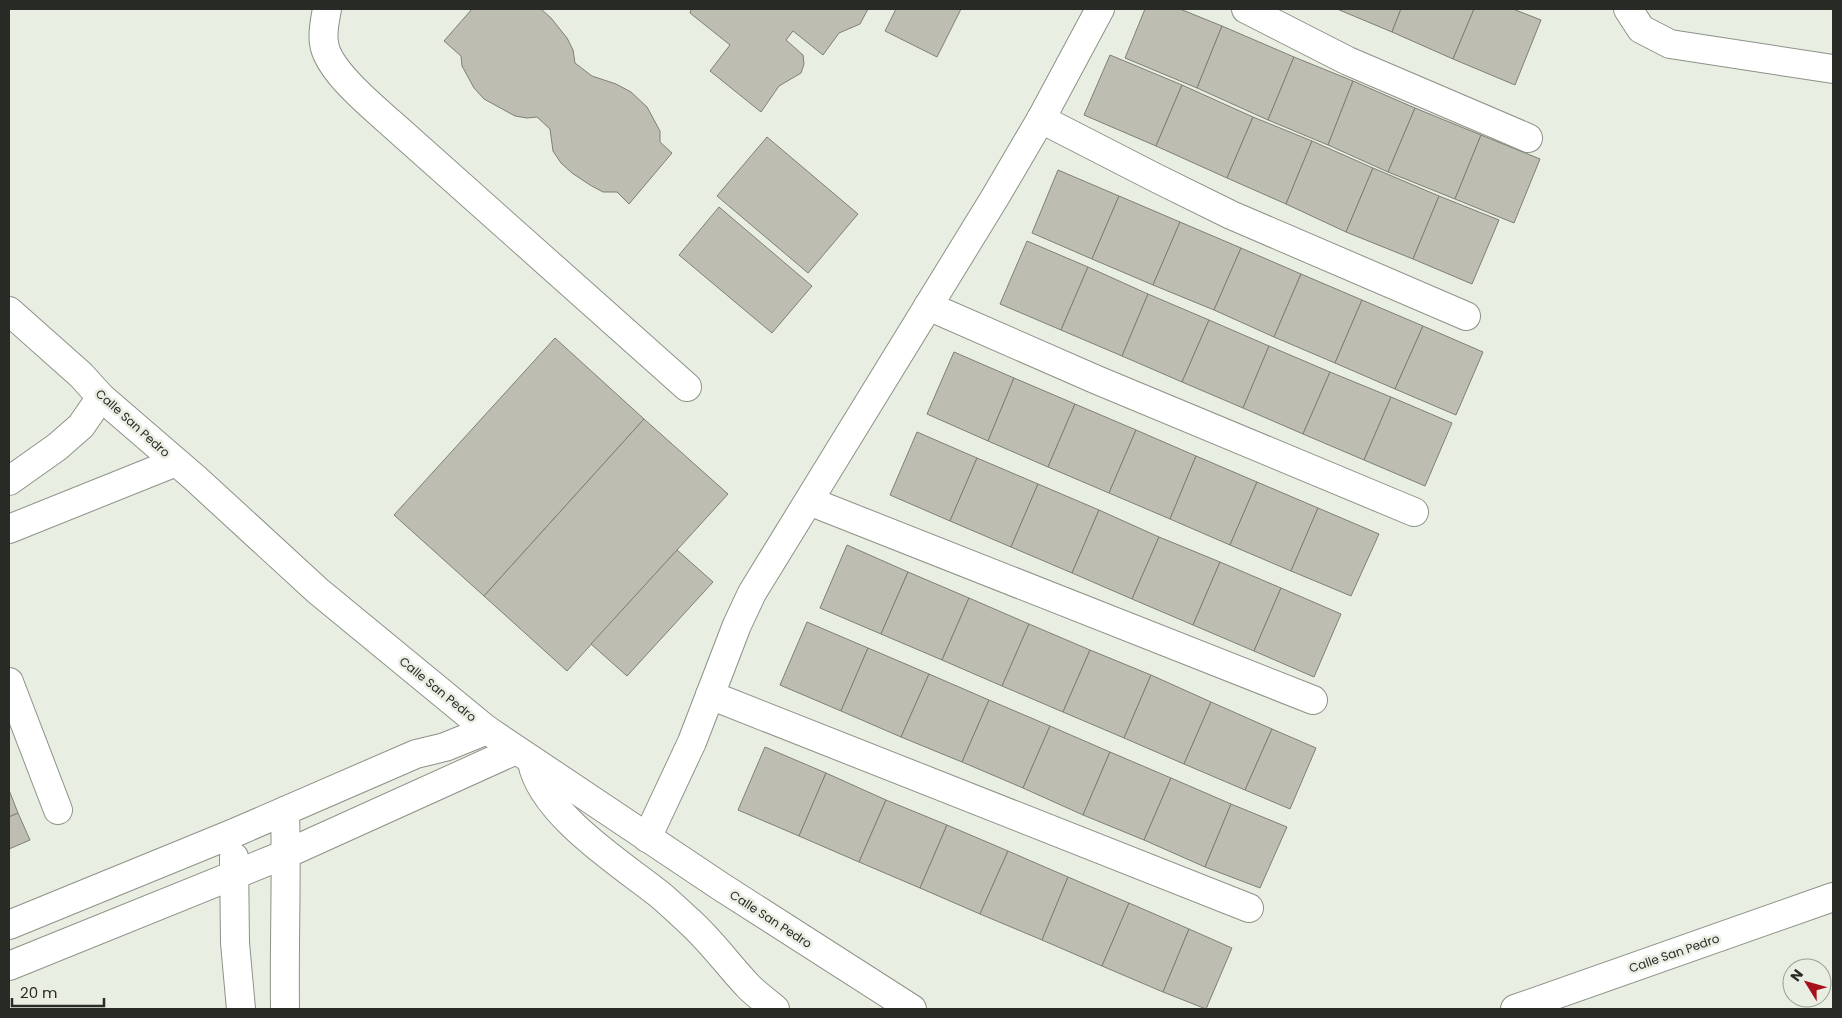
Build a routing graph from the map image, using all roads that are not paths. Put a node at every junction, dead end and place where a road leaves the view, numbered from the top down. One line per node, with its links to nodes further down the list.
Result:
1 (327, 9): 11 (street)
2 (1100, 9): 6 (street)
3 (1246, 9): 7 (street)
4 (1628, 9): 5 (street)
5 (1833, 69)
6 (1040, 119): 8 (street); 10 (street)
7 (1528, 138)
8 (928, 306): 15 (street); 16 (street)
9 (9, 311): 12 (street, Calle San Pedro)
10 (1466, 316)
11 (687, 387)
12 (101, 396): 13 (street, Calle San Pedro); 14 (street)
13 (176, 462): 17 (street); 21 (street, Calle San Pedro)
14 (9, 481)
15 (809, 501): 19 (street); 20 (street)
16 (1414, 512)
17 (9, 529)
18 (9, 682): 23 (street)
19 (710, 695): 26 (street); 30 (street)
20 (1313, 700)
21 (487, 730): 22 (street, Calle San Pedro); 24 (street)
22 (524, 755): 26 (street, Calle San Pedro); 27 (street); 35 (street)
23 (58, 810)
24 (285, 811): 25 (street); 27 (street)
25 (234, 833): 28 (street); 31 (street)
26 (647, 838): 36 (street, Calle San Pedro)
27 (286, 854): 28 (street); 34 (street)
28 (234, 874): 32 (street); 33 (street)
29 (1833, 897): 37 (street, Calle San Pedro)
30 (1249, 908)
31 (9, 924)
32 (9, 966)
33 (241, 1009)
34 (285, 1009)
35 (775, 1009)
36 (912, 1009)
37 (1515, 1009)

